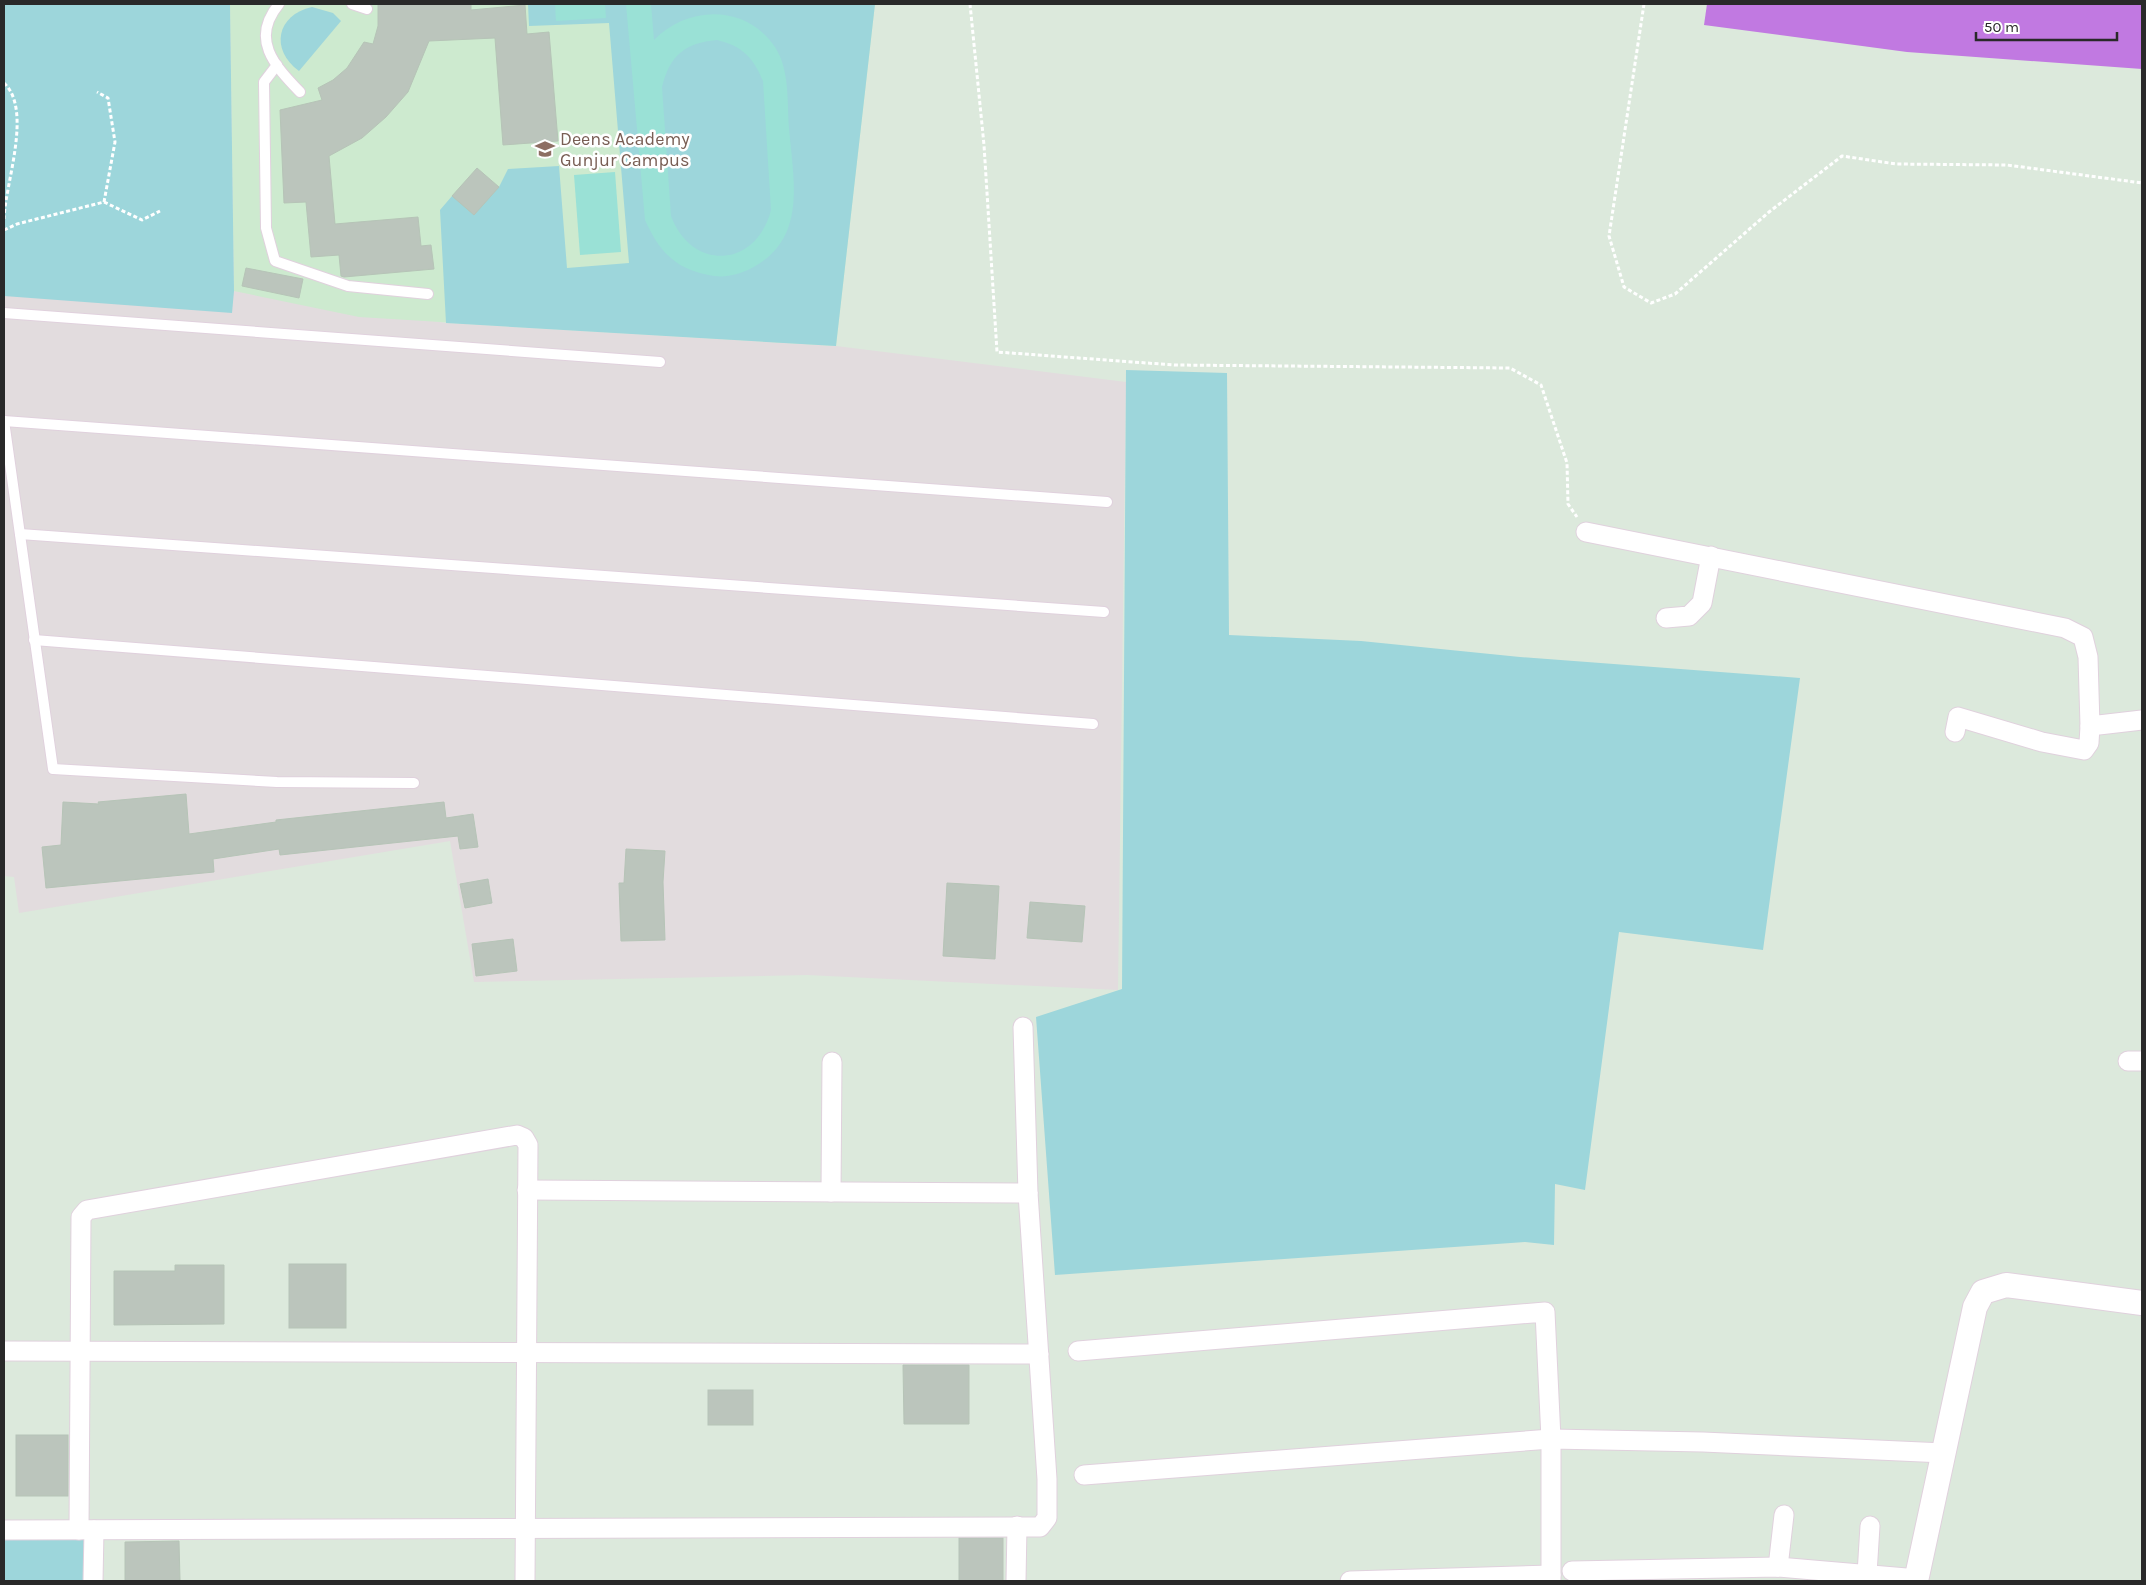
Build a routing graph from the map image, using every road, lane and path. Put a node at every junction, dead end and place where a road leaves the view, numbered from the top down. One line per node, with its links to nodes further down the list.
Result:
1 (352, 4): 5 (lane)
2 (970, 4): 21 (path)
3 (1644, 4): 10 (path)
4 (277, 5): 6 (lane)
5 (367, 9)
6 (277, 66): 9 (lane); 16 (lane)
7 (4, 83): 11 (path)
8 (97, 92): 12 (path)
9 (300, 92)
10 (2142, 183)
11 (4, 199): 14 (path)
12 (104, 202): 13 (path); 15 (path)
13 (160, 211)
14 (4, 219)
15 (4, 230)
16 (428, 294)
17 (4, 313): 18 (lane)
18 (660, 362)
19 (4, 421): 20 (lane); 22 (lane)
20 (1107, 502)
21 (1586, 532): 23 (street)
22 (20, 534): 24 (lane); 26 (lane)
23 (1711, 556): 25 (street); 29 (street)
24 (1104, 612)
25 (1666, 618)
26 (34, 640): 28 (lane); 31 (lane)
27 (2142, 720): 29 (street)
28 (1093, 724)
29 (2090, 726): 30 (street)
30 (1954, 732)
31 (414, 783)
32 (1023, 1027): 36 (street)
33 (832, 1062): 35 (street)
34 (527, 1190): 35 (street); 39 (street); 41 (street)
35 (831, 1192): 36 (street)
36 (1028, 1194): 42 (street)
37 (2142, 1303): 44 (street)
38 (4, 1351): 41 (street)
39 (526, 1351): 41 (street); 42 (street); 49 (street)
40 (1078, 1351): 43 (street)
41 (81, 1352): 51 (street)
42 (1039, 1354): 47 (street)
43 (1551, 1439): 44 (street); 45 (street); 55 (street)
44 (1944, 1453): 56 (street)
45 (1084, 1475)
46 (1784, 1514): 52 (street)
47 (1016, 1526): 49 (street); 59 (street)
48 (1870, 1526): 54 (street)
49 (526, 1527): 51 (street); 58 (street)
50 (4, 1530): 51 (street)
51 (86, 1530): 57 (street)
52 (1778, 1567): 53 (street); 54 (street)
53 (1572, 1570)
54 (1868, 1574): 56 (street)
55 (1551, 1578): 60 (street)
56 (1917, 1580)
57 (93, 1581)
58 (525, 1581)
59 (1016, 1581)
60 (1350, 1581)

